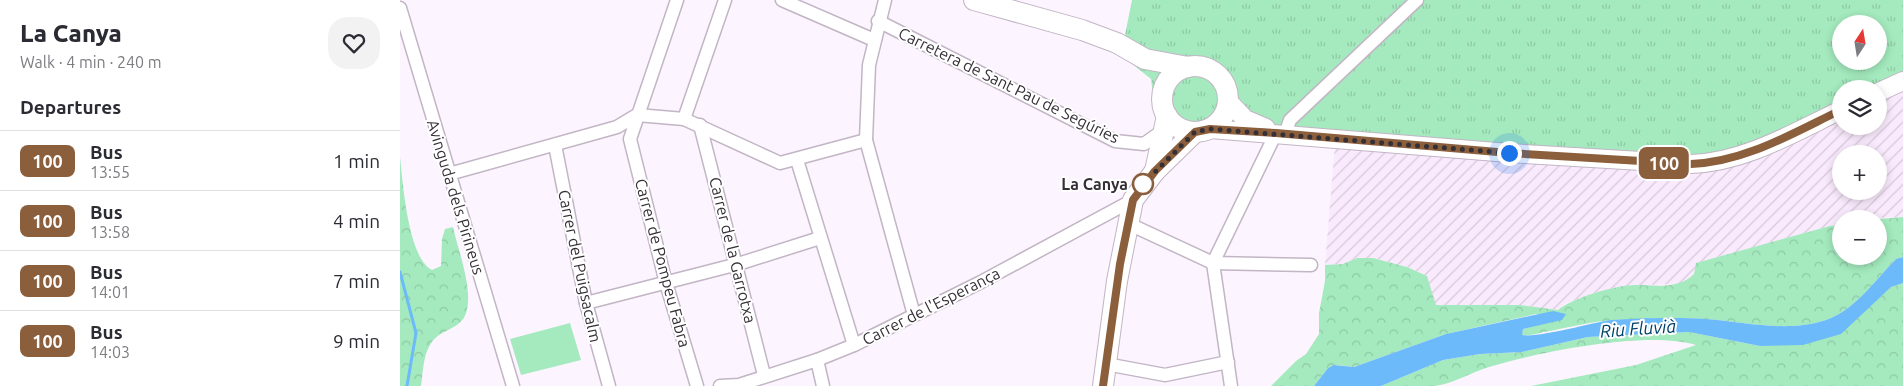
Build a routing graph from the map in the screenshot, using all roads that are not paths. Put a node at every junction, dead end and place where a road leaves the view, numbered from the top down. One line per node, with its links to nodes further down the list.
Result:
1 (676, 0): 17 (street)
2 (725, 0): 18 (street)
3 (782, 0): 9 (street)
4 (885, 0): 8 (street)
5 (974, 0): 10 (main road)
6 (1416, 0): 22 (street)
7 (400, 8): 27 (street, Avinguda dels Pirineus)
8 (878, 21): 9 (street); 19 (street, Carretera de Sant Pau de Segúries)
9 (874, 40): 23 (street)
10 (1145, 59): 11 (main road); 13 (main road)
11 (1188, 67): 13 (main road); 15 (main road)
12 (1903, 81): 14 (street)
13 (1164, 88): 19 (main road)
14 (1887, 88)
15 (1228, 101): 21 (main road); 22 (street)
16 (1832, 114): 22 (street)
17 (637, 115): 18 (street); 24 (street); 34 (street, Carrer de Pompeu Fabra)
18 (684, 119): 20 (street)
19 (1165, 121): 21 (main road); 26 (main road)
20 (700, 125): 25 (street); 32 (street, Carrer de la Garrotxa)
21 (1203, 131): 22 (street); 26 (main road)
22 (1281, 133): 31 (street)
23 (866, 140): 25 (street); 36 (street)
24 (555, 145): 27 (street); 35 (street, Carrer del Puigsacalm)
25 (797, 160): 30 (street)
26 (1155, 171): 28 (main road)
27 (449, 174): 43 (street, Avinguda dels Pirineus)
28 (1133, 200): 29 (main road); 36 (street, Carrer de l'Esperança)
29 (1127, 223): 31 (street); 40 (main road)
30 (820, 238): 32 (street); 37 (street)
31 (1213, 262): 33 (street); 39 (street)
32 (738, 264): 34 (street); 41 (street, Carrer de la Garrotxa)
33 (1312, 265)
34 (666, 283): 35 (street); 45 (street, Carrer de Pompeu Fabra)
35 (586, 303): 44 (street, Carrer del Puigsacalm)
36 (914, 315): 37 (street, Carrer de l'Esperança)
37 (854, 345): 38 (street, Carrer de l'Esperança)
38 (817, 360): 41 (street, Carrer de l'Esperança); 47 (street)
39 (1228, 362): 40 (street); 49 (street)
40 (1106, 364): 48 (main road)
41 (764, 375): 42 (street, Carrer de l'Esperança)
42 (739, 385): 46 (street, Carrer de l'Esperança)
43 (513, 386)
44 (609, 386)
45 (697, 386)
46 (720, 386)
47 (823, 386)
48 (1103, 386)
49 (1231, 386)

